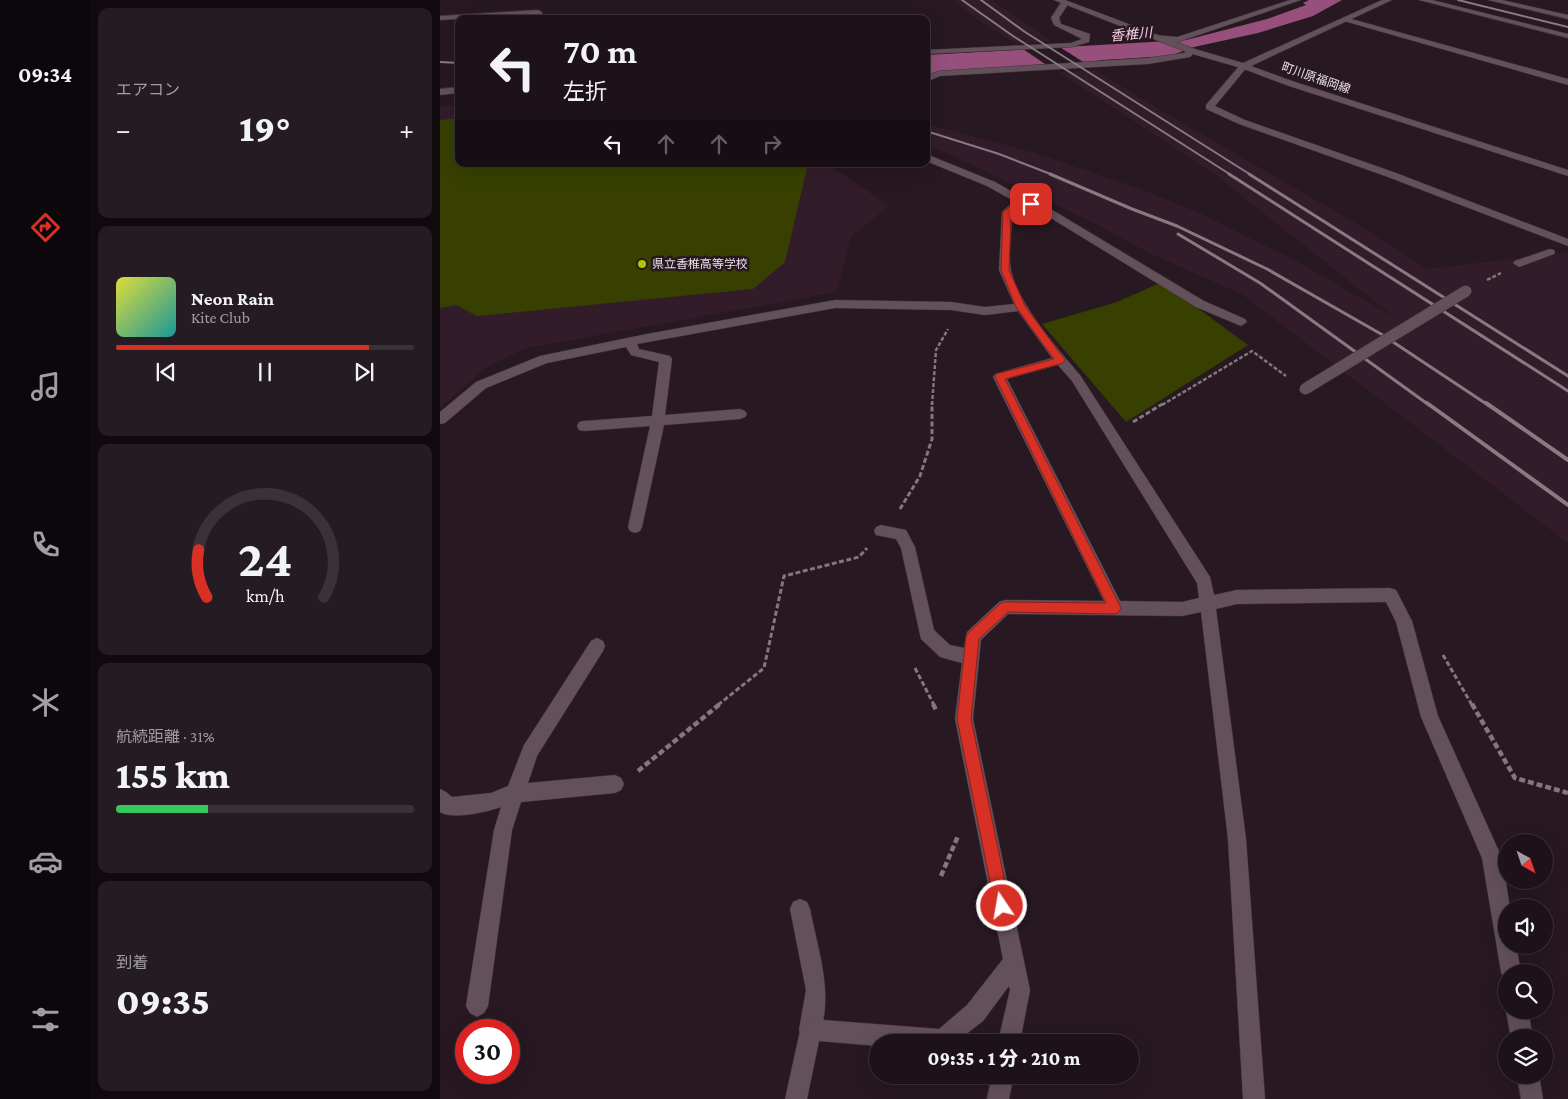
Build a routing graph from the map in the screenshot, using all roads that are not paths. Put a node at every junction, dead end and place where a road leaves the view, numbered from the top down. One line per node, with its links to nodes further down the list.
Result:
1 (1297, 0): 13 (street)
2 (1388, 0): 11 (street)
3 (1423, 0): 12 (street)
4 (1492, 0): 9 (street)
5 (1061, 2): 13 (street, 町川原福岡線); 15 (street)
6 (489, 15): 7 (street)
7 (538, 15)
8 (455, 17): 10 (street)
9 (1568, 17)
10 (440, 18)
11 (1347, 19): 16 (street); 17 (street)
12 (1568, 36)
13 (1155, 37): 14 (street, 町川原福岡線)
14 (1192, 51): 15 (street); 16 (street, 町川原福岡線)
15 (934, 61)
16 (1244, 66): 21 (street, 町川原福岡線); 23 (street)
17 (1568, 82)
18 (455, 90): 19 (street)
19 (440, 92)
20 (930, 159): 22 (street)
21 (1568, 172)
22 (1021, 201): 27 (street); 28 (street)
23 (1568, 243)
24 (1550, 252): 25 (street)
25 (1519, 263)
26 (1466, 291): 31 (street, bridge)
27 (1021, 307): 29 (street); 30 (street)
28 (1241, 322)
29 (630, 342): 33 (street); 34 (street)
30 (1060, 360): 38 (street); 39 (street)
31 (1305, 390)
32 (740, 414): 34 (street)
33 (440, 419)
34 (658, 420): 35 (street); 36 (street)
35 (584, 426)
36 (635, 527)
37 (881, 531): 41 (street)
38 (1207, 605): 39 (street); 45 (street); 55 (street)
39 (1115, 608): 41 (street)
40 (597, 646): 43 (street)
41 (970, 657): 47 (street)
42 (615, 784): 43 (street)
43 (515, 793): 44 (street); 48 (street)
44 (440, 798)
45 (1499, 899)
46 (800, 909): 49 (street)
47 (1014, 962): 49 (street); 50 (street)
48 (477, 1006)
49 (810, 1030): 53 (street)
50 (1011, 1034)
51 (1001, 1084): 54 (street)
52 (1530, 1084): 56 (street)
53 (796, 1099)
54 (998, 1099)
55 (1254, 1099)
56 (1532, 1099)

